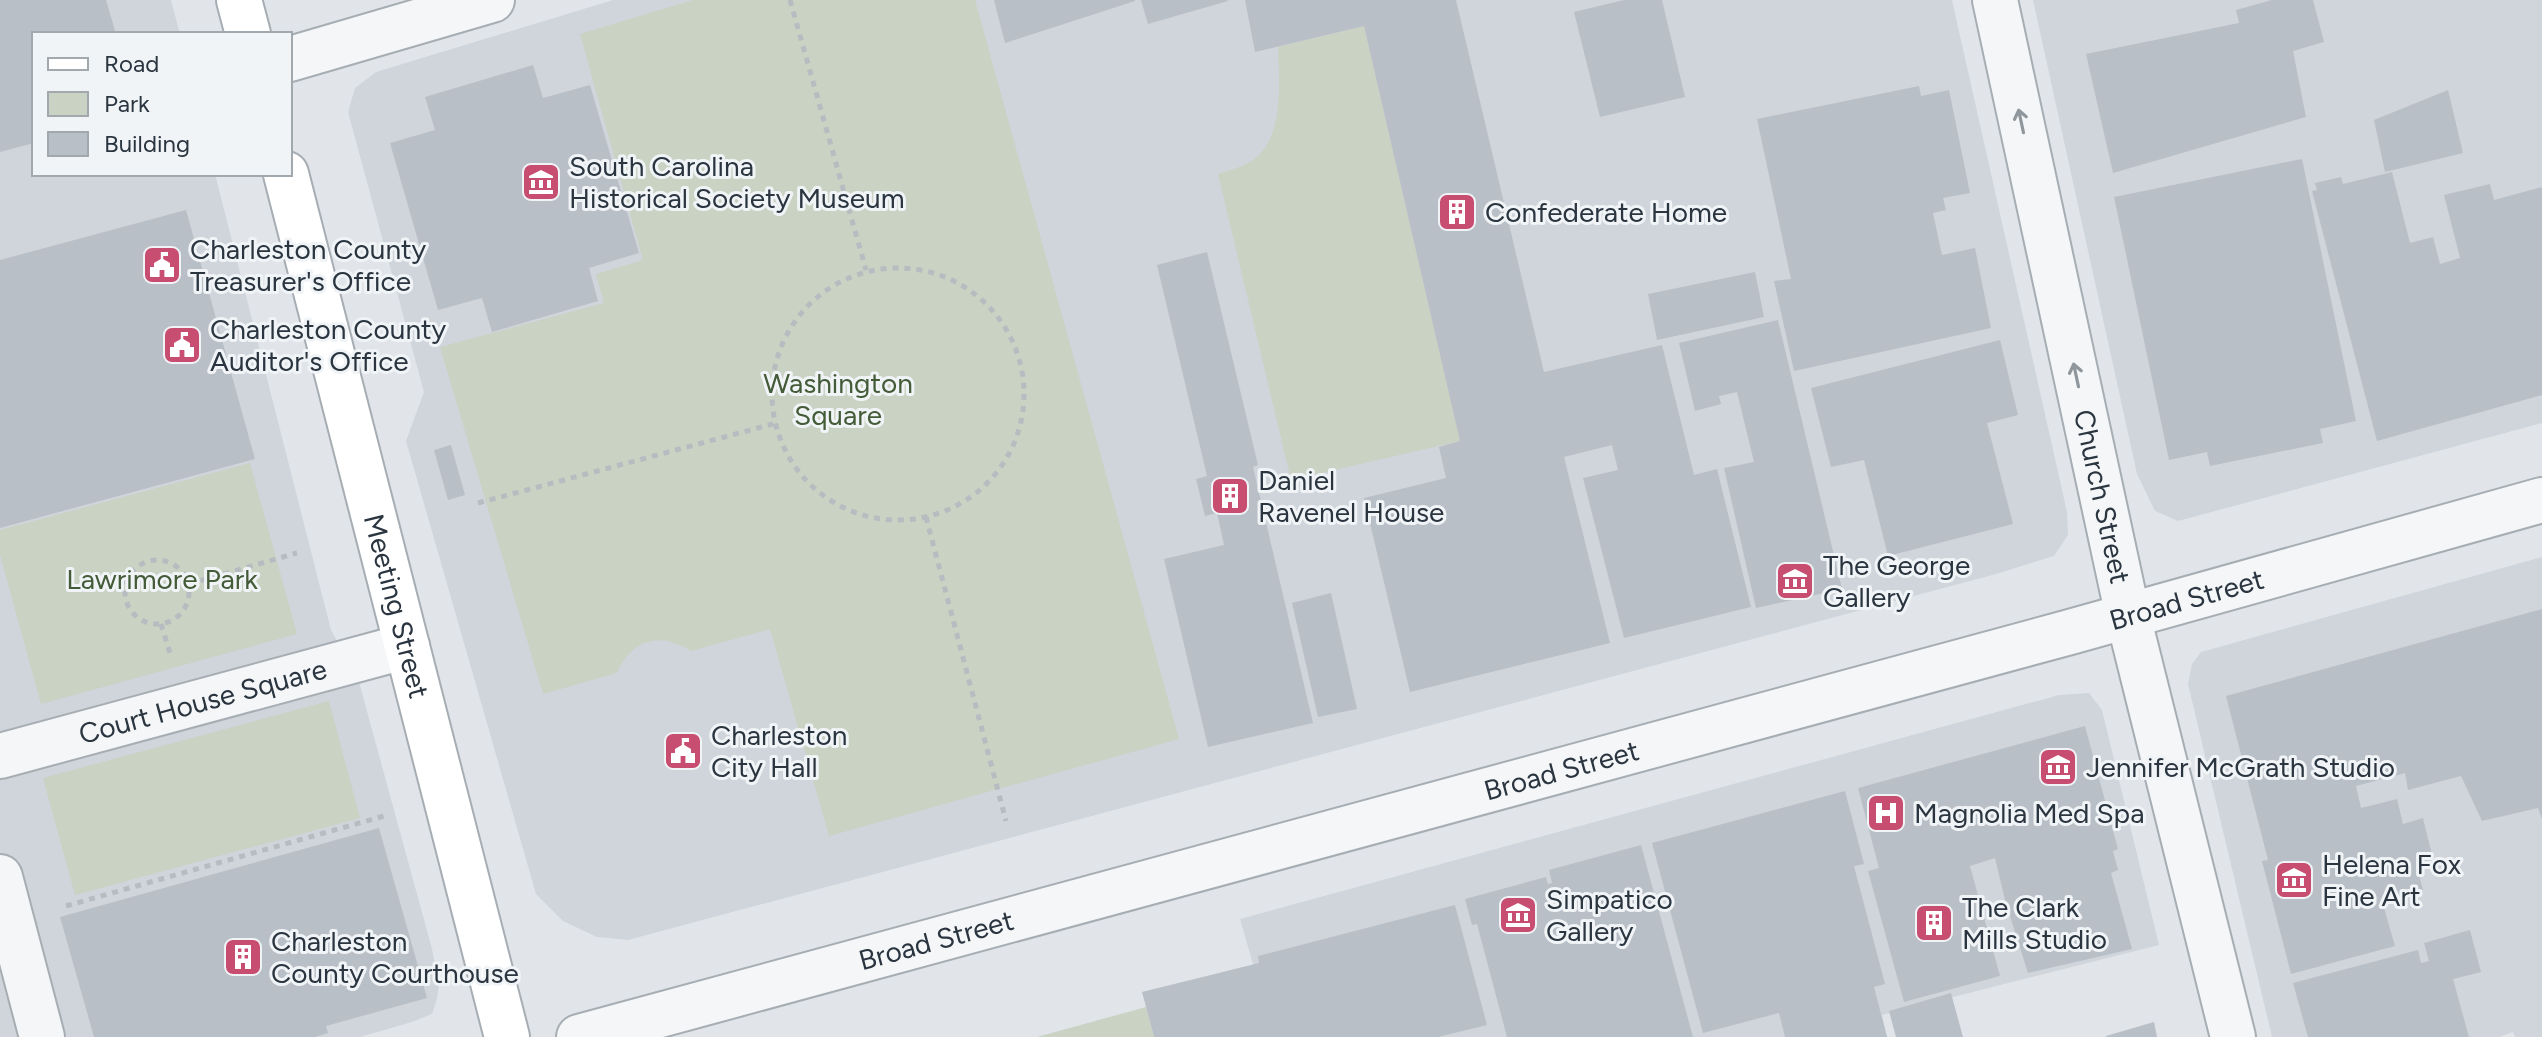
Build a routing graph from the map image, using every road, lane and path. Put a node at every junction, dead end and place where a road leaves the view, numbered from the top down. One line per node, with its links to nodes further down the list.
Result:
1 (239, 0): 5 (main road)
2 (492, 0): 6 (street)
3 (790, 0): 8 (path)
4 (1995, 0): 15 (street, Church Street, one-way to 4)
5 (247, 32)
6 (292, 58)
7 (287, 176): 16 (main road, Meeting Street)
8 (866, 270): 9 (path); 12 (path)
9 (773, 424): 11 (path); 12 (path)
10 (2542, 500): 15 (street, Broad Street)
11 (478, 503)
12 (926, 517): 19 (path)
13 (297, 553): 14 (path)
14 (189, 584): 14 (path)
15 (2128, 616): 24 (street, Broad Street); 25 (street, Church Street)
16 (407, 646): 17 (street, Court House Square); 23 (main road, Meeting Street)
17 (0, 756)
18 (384, 816): 21 (path)
19 (1006, 821)
20 (0, 877): 22 (street)
21 (53, 910)
22 (42, 1037)
23 (507, 1037)
24 (579, 1037)
25 (2233, 1037)

